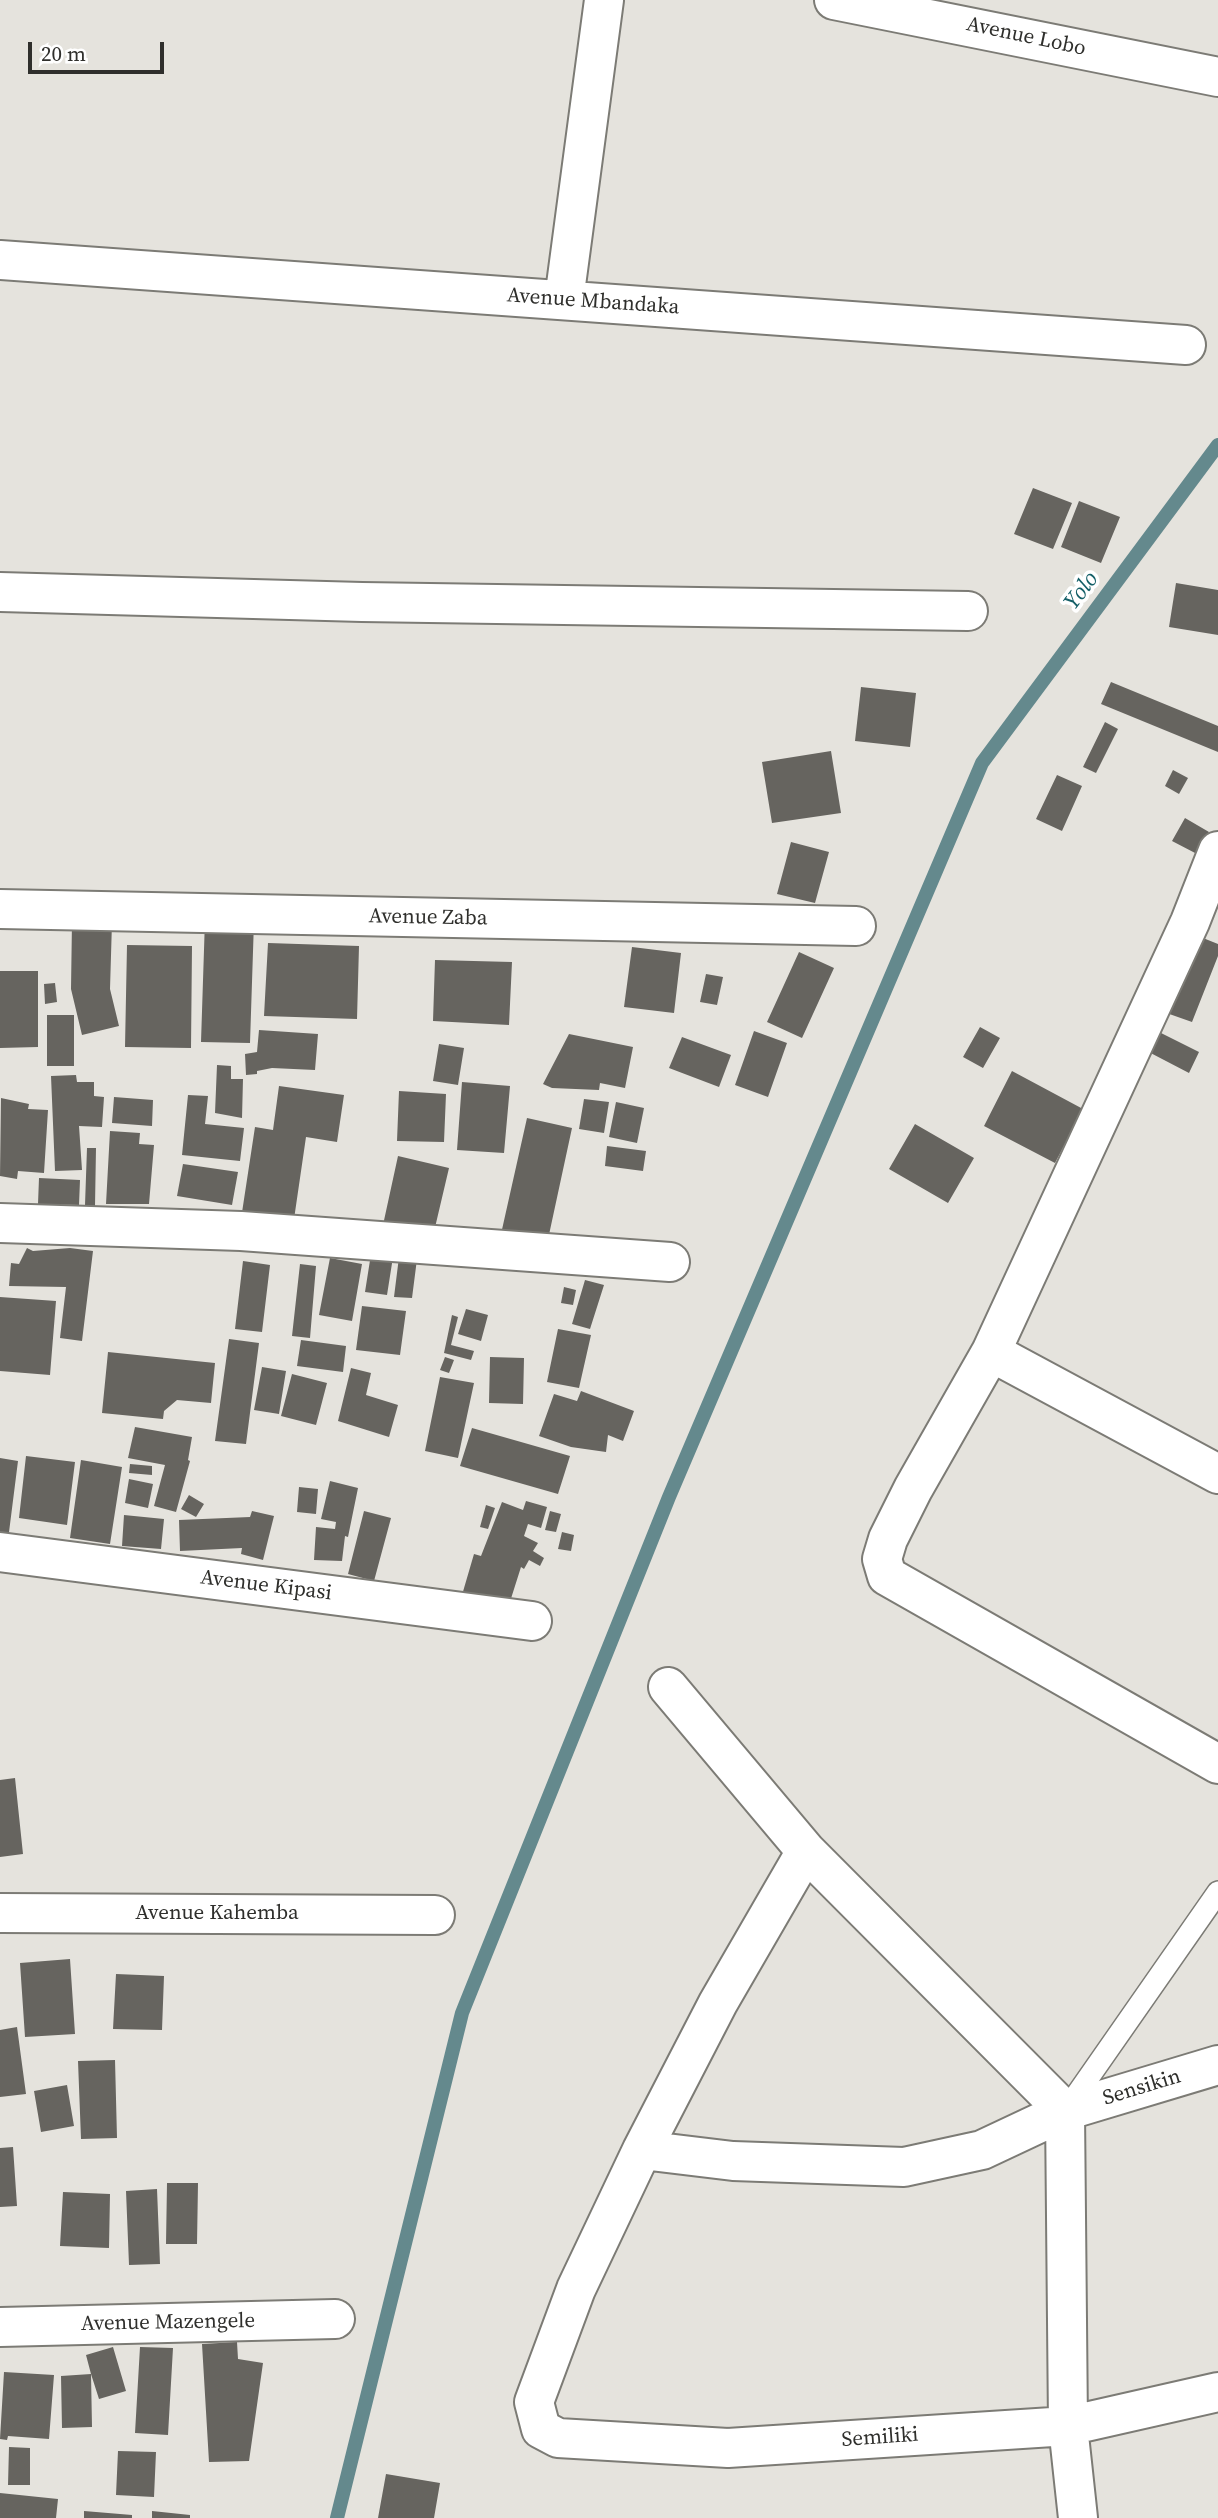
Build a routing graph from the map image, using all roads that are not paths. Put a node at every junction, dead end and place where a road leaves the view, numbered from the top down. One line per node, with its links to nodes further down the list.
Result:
1 (604, 0): 5 (street)
2 (834, 0): 3 (street, Avenue Lobo)
3 (1218, 77)
4 (0, 260): 5 (street, Avenue Mbandaka)
5 (564, 300): 6 (street, Avenue Mbandaka)
6 (1186, 345)
7 (0, 593): 8 (street)
8 (968, 611)
9 (1218, 851): 11 (street)
10 (0, 909): 12 (street, Avenue Zaba)
11 (1204, 923): 15 (street)
12 (856, 926)
13 (0, 1223): 14 (street)
14 (670, 1262)
15 (991, 1352): 16 (street); 20 (street)
16 (1218, 1474)
17 (0, 1552): 18 (street, Avenue Kipasi)
18 (532, 1621)
19 (668, 1687): 21 (street)
20 (1218, 1764)
21 (806, 1851): 26 (street); 27 (street)
22 (1218, 1892): 26 (lane)
23 (0, 1913): 24 (street, Avenue Kahemba)
24 (435, 1914)
25 (1218, 2065): 26 (street, Sensikin)
26 (1065, 2111): 27 (street, Sensikin); 31 (street)
27 (642, 2150): 31 (street, Semiliki)
28 (335, 2319): 29 (street, Avenue Mazengele)
29 (0, 2327)
30 (1218, 2392): 31 (street, Semiliki)
31 (1068, 2426): 32 (street)
32 (1078, 2518)

